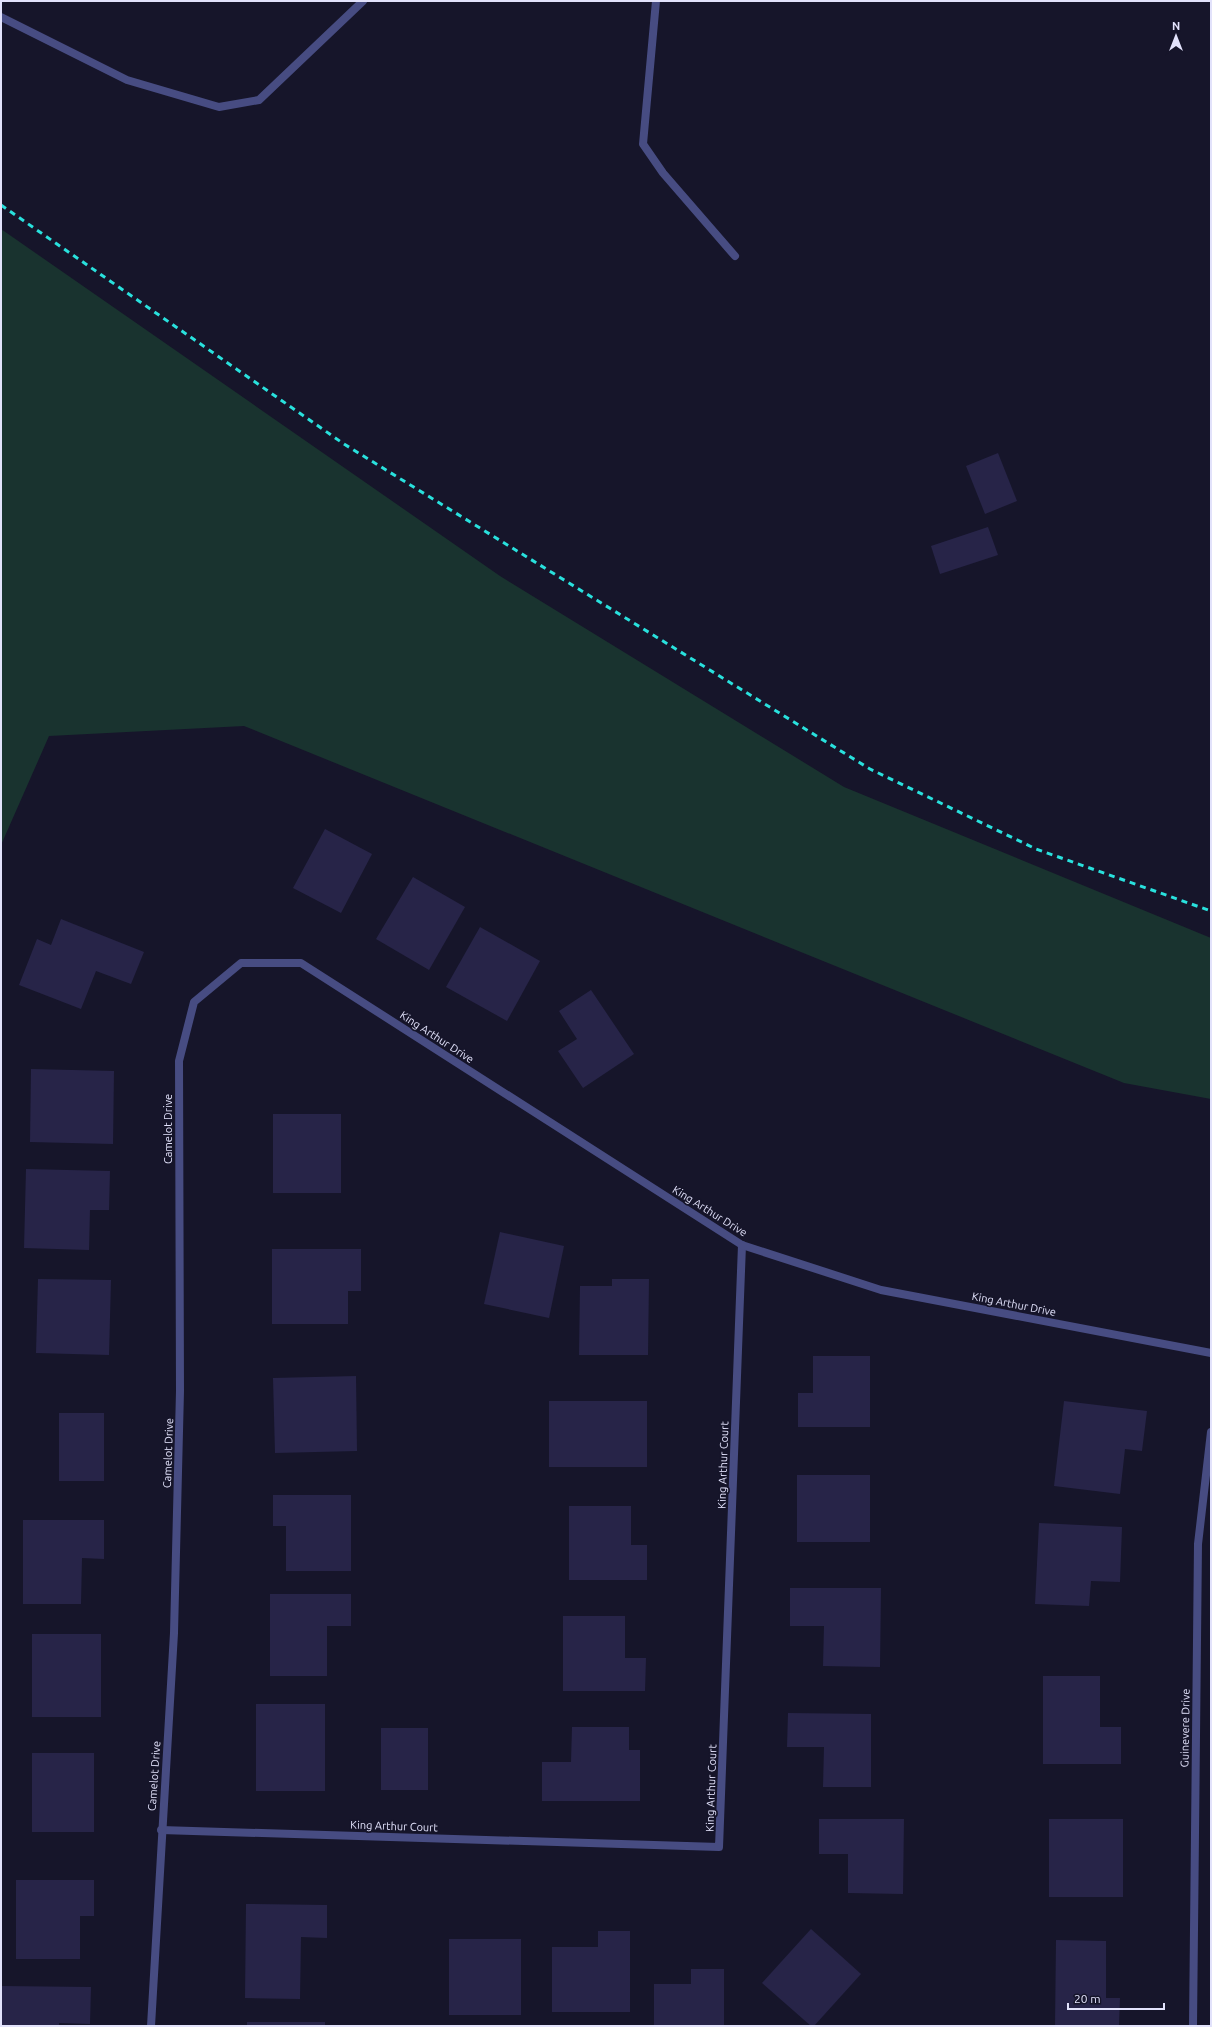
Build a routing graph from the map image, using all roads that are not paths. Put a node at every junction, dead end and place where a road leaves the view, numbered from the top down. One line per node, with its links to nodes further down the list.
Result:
1 (363, 1): 3 (street)
2 (656, 1): 4 (street)
3 (1, 17)
4 (735, 256)
5 (301, 963): 6 (street, King Arthur Drive); 9 (street, Camelot Drive)
6 (742, 1245): 7 (street, King Arthur Drive); 9 (street, King Arthur Court)
7 (1211, 1353)
8 (1211, 1432): 11 (street, Guinevere Drive)
9 (162, 1830): 10 (street, Camelot Drive)
10 (151, 2026)
11 (1193, 2026)

